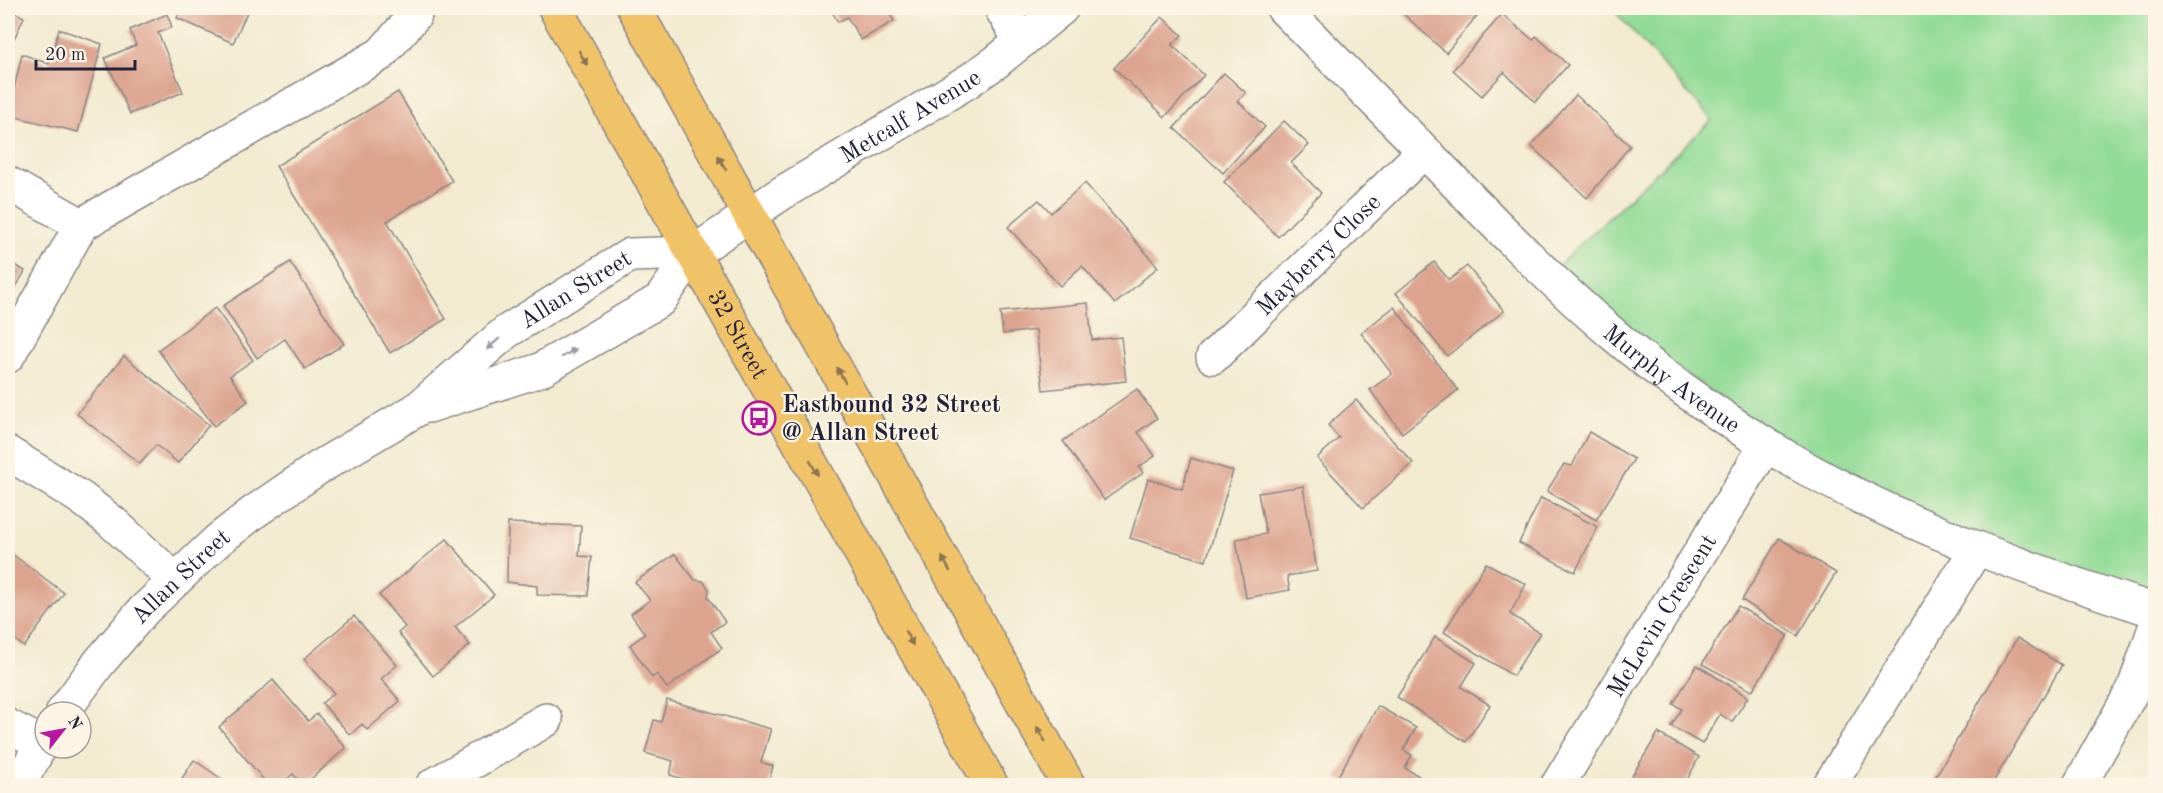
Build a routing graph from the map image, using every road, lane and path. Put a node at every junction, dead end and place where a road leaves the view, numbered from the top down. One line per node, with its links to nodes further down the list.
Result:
1 (411, 8): 11 (street)
2 (555, 8): 12 (main road, 32 Street, one-way to 12)
3 (634, 8): 10 (main road, one-way to 3)
4 (1001, 8): 7 (street)
5 (1062, 8): 7 (street, Metcalf Avenue)
6 (1283, 8): 8 (street, Murphy Avenue)
7 (1021, 42): 10 (street, Metcalf Avenue)
8 (1424, 151): 14 (street, Mayberry Close); 16 (street, Murphy Avenue)
9 (8, 183): 11 (street)
10 (751, 214): 12 (street, Metcalf Avenue); 31 (main road, one-way to 10)
11 (81, 225): 13 (street)
12 (693, 253): 15 (street, Allan Street, one-way to 12); 15 (street, Allan Street, one-way to 15); 30 (main road, 32 Street, one-way to 30)
13 (8, 357)
14 (1214, 357)
15 (416, 410): 19 (street, Allan Street)
16 (1766, 445): 18 (street, Murphy Avenue); 32 (street, McLevin Crescent)
17 (8, 453): 19 (street)
18 (1977, 548): 20 (street, Murphy Avenue); 33 (street)
19 (175, 580): 22 (street, Allan Street)
20 (2156, 611)
21 (2156, 625): 27 (street)
22 (72, 700)
23 (546, 720): 29 (street)
24 (8, 726): 25 (street)
25 (33, 736)
26 (33, 759): 28 (street)
27 (2084, 782)
28 (18, 786)
29 (432, 786)
30 (992, 786)
31 (1069, 786)
32 (1557, 786)
33 (1829, 786)

